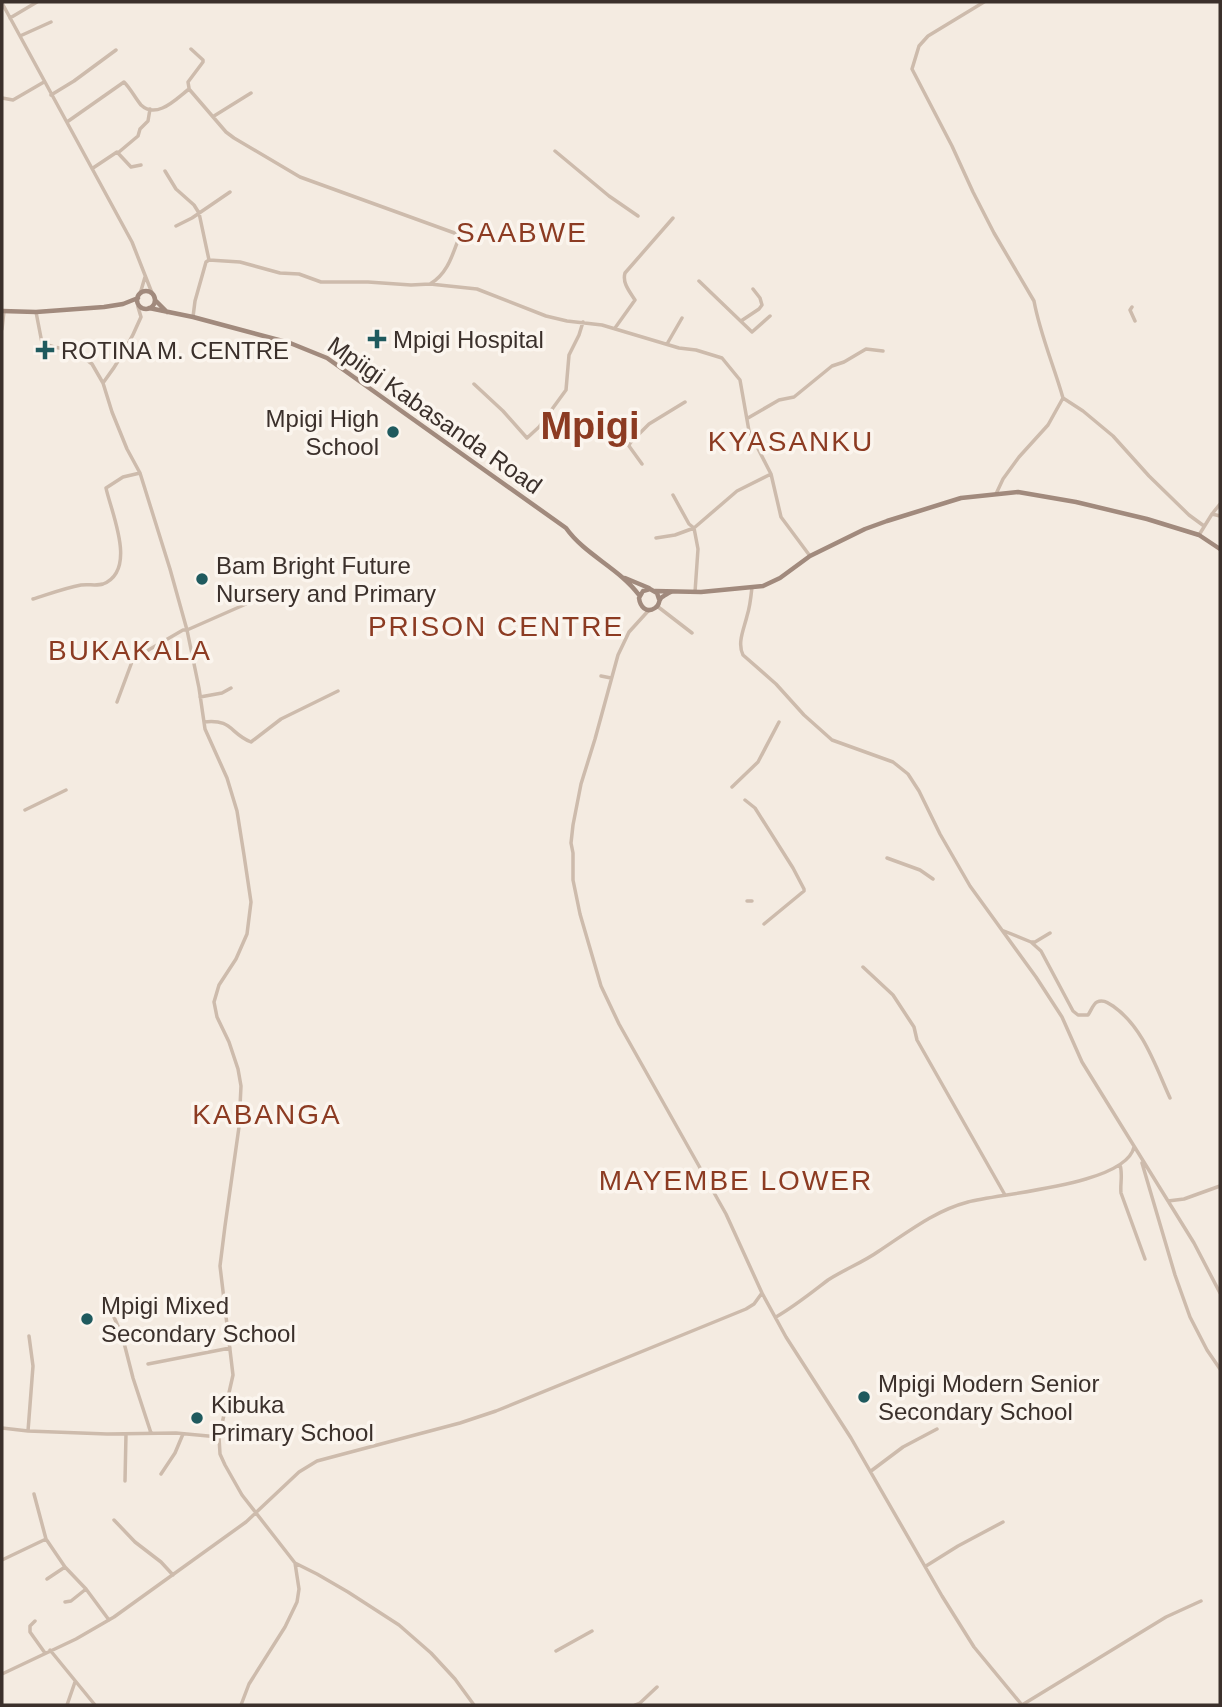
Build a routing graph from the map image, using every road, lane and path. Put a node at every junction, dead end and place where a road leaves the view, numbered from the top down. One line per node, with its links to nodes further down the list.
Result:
1 (37, 2): 4 (street)
2 (984, 2): 54 (street)
3 (2, 3): 4 (street)
4 (10, 18): 6 (street)
5 (51, 22): 6 (street)
6 (20, 36): 9 (street)
7 (191, 49): 10 (street)
8 (116, 50): 12 (street)
9 (44, 82): 12 (street); 13 (street)
10 (189, 89): 14 (street); 15 (street)
11 (251, 93): 15 (street)
12 (51, 94): 16 (street)
13 (2, 98)
14 (150, 109): 16 (street); 18 (street)
15 (214, 117): 30 (street)
16 (67, 122): 20 (street)
17 (555, 151): 24 (street)
18 (119, 152): 19 (street); 20 (street)
19 (141, 165)
20 (93, 168): 28 (street)
21 (165, 171): 23 (street)
22 (230, 192): 23 (street)
23 (199, 213): 26 (street); 27 (street)
24 (638, 216)
25 (673, 218): 48 (street)
26 (176, 226)
27 (209, 260): 30 (street); 43 (street)
28 (145, 277): 32 (street); 33 (street)
29 (699, 281): 45 (street)
30 (430, 284): 47 (street)
31 (753, 289): 45 (street)
32 (152, 293): 33 (main road); 34 (main road)
33 (139, 296): 35 (main road); 36 (main road)
34 (155, 300): 38 (main road); 41 (main road)
35 (123, 304): 36 (main road); 40 (main road)
36 (139, 307): 38 (main road); 52 (street)
37 (1132, 307): 46 (street)
38 (149, 308): 41 (main road, Mpiigi Kabasanda Road)
39 (3, 311): 40 (main road); 49 (street)
40 (36, 312): 52 (street)
41 (168, 313): 43 (main road, Mpiigi Kabasanda Road)
42 (770, 316): 45 (street)
43 (193, 317): 71 (main road, Mpiigi Kabasanda Road)
44 (682, 318): 50 (street)
45 (741, 321)
46 (1135, 321)
47 (583, 322): 48 (street); 53 (street)
48 (615, 328): 50 (street)
49 (2, 329)
50 (667, 344): 56 (street)
51 (883, 351): 56 (street)
52 (103, 383): 58 (street)
53 (474, 384)
54 (1063, 398): 60 (street); 65 (street)
55 (685, 402): 57 (street)
56 (747, 418): 59 (street)
57 (642, 464)
58 (140, 473): 77 (street); 84 (street)
59 (771, 474): 66 (street); 70 (street)
60 (996, 494): 67 (main road, Mpiigi Kabasanda Road); 70 (main road, Mpiigi Kabasanda Road)
61 (673, 495): 66 (street)
62 (1220, 504): 63 (street)
63 (1212, 514): 64 (street); 65 (street)
64 (1220, 516)
65 (1204, 526): 67 (street)
66 (694, 528): 68 (street); 75 (street)
67 (1199, 536): 69 (main road, Mpiigi Kabasanda Road)
68 (656, 538)
69 (1220, 549)
70 (810, 556): 72 (main road, Mpiigi Kabasanda Road)
71 (621, 576): 73 (main road, Mpiigi Kabasanda Road); 76 (main road, Mpiigi Kabasanda Road)
72 (752, 587): 75 (main road, Mpiigi Kabasanda Road); 101 (street)
73 (653, 590): 74 (main road, Mpiigi Kabasanda Road); 76 (main road); 78 (main road)
74 (672, 592): 75 (main road, Mpiigi Kabasanda Road); 78 (main road, Mpiigi Kabasanda Road)
75 (695, 592)
76 (639, 595): 80 (main road)
77 (33, 599)
78 (659, 599): 81 (main road)
79 (246, 604): 84 (street)
80 (641, 606): 82 (main road); 83 (street)
81 (657, 606): 82 (main road); 85 (street)
82 (649, 610): 83 (street)
83 (642, 618): 87 (street)
84 (187, 630): 90 (street); 91 (street)
85 (692, 632)
86 (601, 676): 87 (street)
87 (611, 678): 113 (street)
88 (231, 688): 90 (street)
89 (338, 691): 92 (street)
90 (200, 696): 92 (street)
91 (117, 702)
92 (204, 722): 118 (street)
93 (779, 722): 94 (street)
94 (732, 787)
95 (66, 790): 97 (street)
96 (745, 800): 100 (street)
97 (25, 810)
98 (887, 858): 99 (street)
99 (933, 879)
100 (764, 924)
101 (1002, 930): 103 (street); 106 (street)
102 (1050, 933): 103 (street)
103 (1031, 942): 105 (street)
104 (863, 967): 110 (street)
105 (1170, 1098)
106 (1134, 1147): 107 (street); 108 (street)
107 (1141, 1159): 111 (street); 120 (street)
108 (1120, 1166): 110 (street); 112 (street)
109 (1220, 1186): 111 (street)
110 (1005, 1195): 116 (street)
111 (1168, 1201): 114 (street)
112 (1145, 1259)
113 (762, 1293): 116 (street); 132 (street)
114 (1220, 1293)
115 (104, 1295): 124 (street)
116 (776, 1317): 128 (street)
117 (29, 1336): 123 (street)
118 (230, 1348): 119 (street); 127 (street)
119 (148, 1364)
120 (1220, 1369)
121 (2, 1428): 123 (street)
122 (937, 1429): 128 (street)
123 (28, 1431): 125 (street)
124 (152, 1433): 125 (street); 126 (street)
125 (126, 1434): 130 (street)
126 (183, 1434): 127 (street); 129 (street)
127 (219, 1437): 132 (street)
128 (870, 1471): 139 (street)
129 (161, 1474)
130 (125, 1481)
131 (34, 1494): 135 (street)
132 (255, 1512): 137 (street); 140 (street)
133 (114, 1520): 140 (street)
134 (1003, 1522): 139 (street)
135 (46, 1539): 136 (street); 138 (street)
136 (2, 1560)
137 (295, 1563): 155 (street); 156 (street)
138 (65, 1567): 141 (street); 142 (street)
139 (925, 1567): 158 (street)
140 (173, 1575): 145 (street)
141 (47, 1579)
142 (86, 1589): 144 (street); 145 (street)
143 (1201, 1601): 158 (street)
144 (65, 1602)
145 (109, 1620): 148 (street)
146 (35, 1621): 148 (street)
147 (592, 1631): 149 (street)
148 (47, 1651): 150 (street); 151 (street)
149 (556, 1651)
150 (2, 1674)
151 (75, 1682): 153 (street); 154 (street)
152 (657, 1687): 157 (street)
153 (67, 1705)
154 (95, 1705)
155 (241, 1705)
156 (474, 1705)
157 (635, 1705)
158 (1022, 1705)

